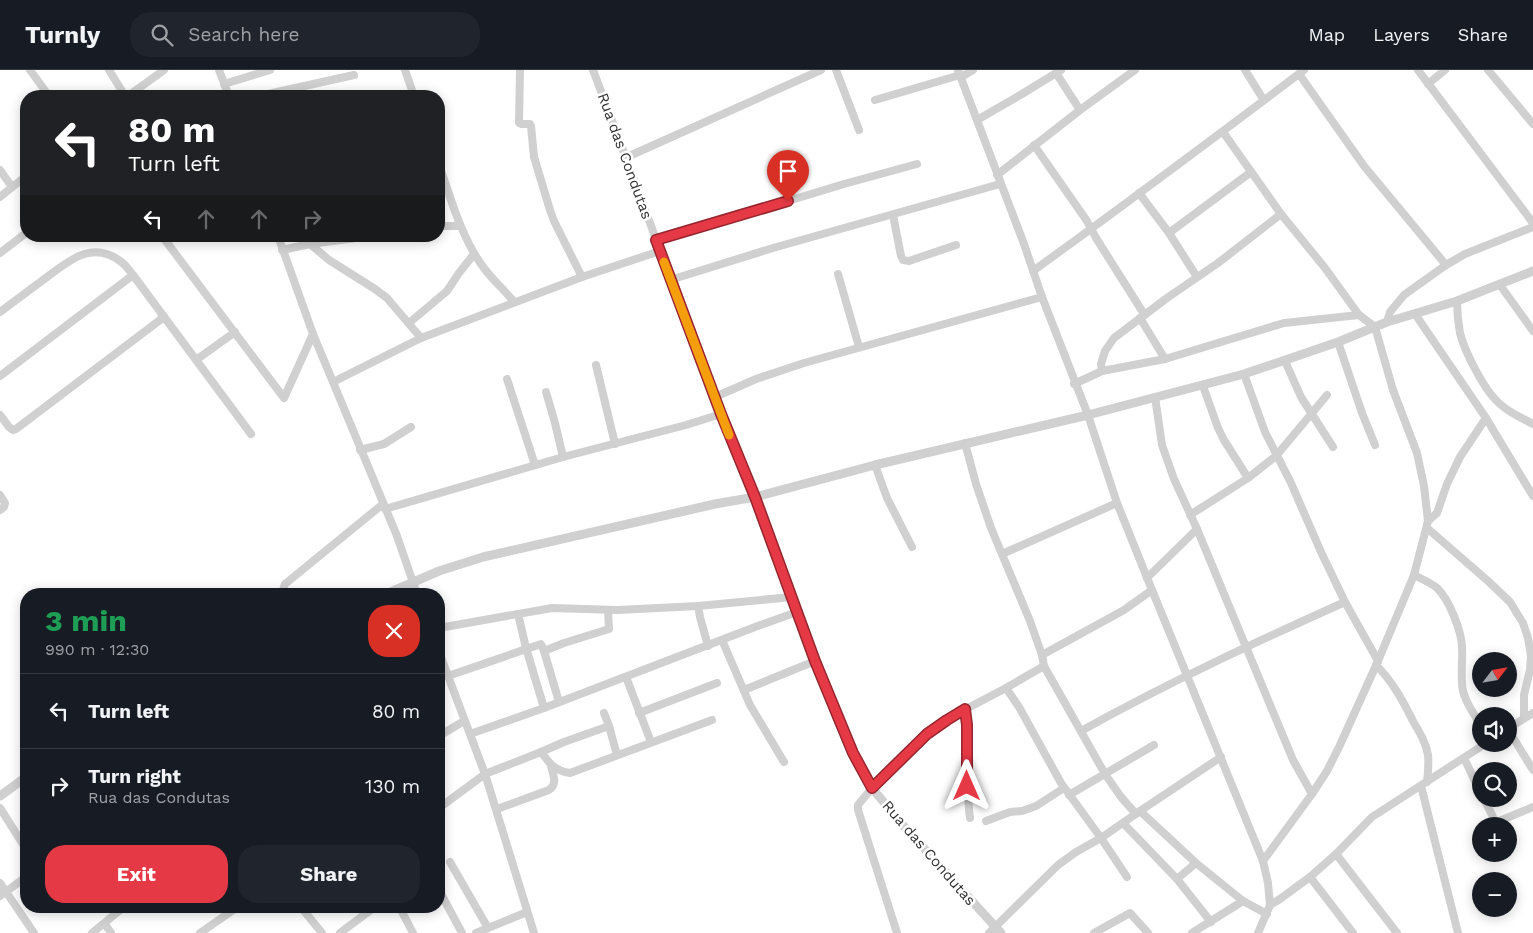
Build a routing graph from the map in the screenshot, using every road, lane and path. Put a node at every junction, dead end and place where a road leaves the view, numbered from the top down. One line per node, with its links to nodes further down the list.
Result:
1 (30, 70): 25 (street)
2 (108, 70): 26 (street)
3 (149, 70): 22 (street)
4 (164, 70): 22 (street)
5 (219, 70): 23 (street)
6 (270, 70): 23 (street)
7 (405, 70): 30 (street)
8 (520, 70): 74 (street)
9 (593, 70): 39 (street, Rua das Condutas)
10 (821, 70): 39 (street)
11 (836, 70): 36 (street)
12 (973, 70): 20 (street)
13 (1135, 70): 33 (street)
14 (1245, 70): 31 (street)
15 (1418, 70): 24 (street)
16 (1445, 70): 24 (street)
17 (1488, 70): 35 (street)
18 (1058, 72): 33 (street); 34 (street)
19 (1302, 72): 31 (street); 69 (street)
20 (960, 74): 32 (street); 34 (street)
21 (354, 75): 29 (street)
22 (154, 77): 27 (street)
23 (224, 84): 28 (street)
24 (1428, 84): 52 (street)
25 (45, 90)
26 (122, 90)
27 (135, 90)
28 (226, 90)
29 (286, 90)
30 (412, 90)
31 (1263, 99): 37 (street)
32 (875, 100)
33 (1080, 110): 38 (street)
34 (977, 120): 43 (street)
35 (1533, 124)
36 (860, 130)
37 (1223, 132): 42 (street); 48 (street)
38 (1034, 145): 43 (street); 56 (street)
39 (627, 157): 59 (street, Rua das Condutas)
40 (917, 164): 59 (street)
41 (0, 170): 47 (street)
42 (1251, 172): 50 (street); 57 (street)
43 (997, 174): 46 (street)
44 (20, 181): 47 (street)
45 (445, 182): 54 (street)
46 (1000, 184): 51 (street); 70 (street)
47 (12, 187): 49 (street)
48 (1139, 193): 56 (street); 57 (street)
49 (0, 197)
50 (1281, 214): 75 (street); 83 (street)
51 (893, 215): 64 (street); 76 (street)
52 (1533, 222)
53 (445, 226): 54 (street)
54 (460, 226): 68 (street)
55 (1533, 227): 69 (street)
56 (1091, 229): 70 (street); 84 (street)
57 (1169, 233): 75 (street)
58 (20, 238): 67 (street)
59 (656, 240): 66 (street, Rua das Condutas)
60 (167, 242): 90 (street)
61 (280, 242): 65 (street)
62 (325, 242): 63 (street)
63 (310, 244): 65 (street); 87 (street)
64 (956, 245)
65 (282, 250): 91 (street)
66 (660, 251): 74 (street); 76 (street, Rua das Condutas)
67 (0, 253)
68 (474, 254): 79 (street); 87 (street)
69 (1446, 265): 86 (street)
70 (1033, 271): 78 (street)
71 (1533, 271): 77 (street)
72 (838, 274): 94 (street)
73 (133, 275): 81 (street); 85 (street); 101 (street)
74 (582, 277): 79 (street)
75 (1197, 277): 84 (street)
76 (670, 280): 108 (street, Rua das Condutas)
77 (1500, 285): 80 (street); 89 (street)
78 (1042, 297): 94 (street); 104 (street)
79 (514, 302): 92 (street)
80 (1457, 302): 82 (street); 115 (street)
81 (0, 312)
82 (1414, 314): 86 (street); 114 (street)
83 (1359, 315): 88 (street); 95 (street)
84 (1142, 316): 95 (street); 99 (street)
85 (164, 317): 96 (street); 112 (street)
86 (1387, 322): 88 (street)
87 (410, 323): 92 (street)
88 (1375, 327): 93 (street); 135 (street)
89 (1533, 331)
90 (235, 332): 91 (street); 96 (street)
91 (313, 334): 103 (street)
92 (421, 338): 103 (street)
93 (1338, 342): 97 (street); 120 (street)
94 (859, 347): 108 (street)
95 (1165, 359): 99 (street)
96 (196, 360): 117 (street)
97 (1285, 361): 100 (street); 111 (street)
98 (596, 365): 119 (street)
99 (1102, 371): 104 (street)
100 (1244, 374): 105 (street); 123 (street)
101 (0, 376)
102 (507, 380): 126 (street)
103 (332, 382): 122 (street)
104 (1074, 384): 113 (street)
105 (1203, 386): 109 (street); 127 (street)
106 (546, 392): 124 (street)
107 (1328, 395): 111 (street)
108 (715, 397): 110 (street, Rua das Condutas)
109 (1155, 397): 113 (street); 134 (street)
110 (721, 414): 119 (street); 130 (street, Rua das Condutas)
111 (1312, 414): 121 (street); 123 (street)
112 (0, 415)
113 (1088, 415): 118 (street); 131 (street)
114 (1486, 418): 129 (street); 135 (street)
115 (1533, 424)
116 (411, 427): 122 (street)
117 (251, 434)
118 (965, 443): 125 (street); 138 (street)
119 (615, 444): 124 (street)
120 (1375, 445)
121 (1333, 446)
122 (360, 450): 132 (street)
123 (1276, 456): 127 (street); 147 (street)
124 (563, 457): 126 (street)
125 (875, 464): 130 (street); 137 (street)
126 (536, 465): 132 (street)
127 (1248, 478): 134 (street)
128 (0, 496): 133 (street)
129 (1533, 496)
130 (755, 497): 141 (street); 146 (street, Rua das Condutas)
131 (1118, 503): 138 (street); 140 (street)
132 (384, 507): 141 (street); 142 (street)
133 (0, 510)
134 (1190, 515): 136 (street)
135 (1427, 525): 139 (street); 176 (street)
136 (1197, 529): 140 (street); 155 (street)
137 (912, 547)
138 (1002, 554): 158 (street)
139 (1414, 575): 160 (street); 172 (street)
140 (1147, 578): 145 (street)
141 (413, 583): 143 (street); 144 (street)
142 (284, 588)
143 (400, 588)
144 (415, 588)
145 (1152, 590): 158 (street); 163 (street)
146 (792, 597): 148 (street); 150 (street, Rua das Condutas)
147 (1345, 602): 155 (street); 160 (street)
148 (698, 606): 149 (street); 154 (street)
149 (608, 610): 151 (street); 157 (street)
150 (798, 612): 153 (street); 159 (street, Rua das Condutas)
151 (518, 614): 152 (street); 156 (street)
152 (445, 627)
153 (722, 640): 154 (street); 168 (street)
154 (708, 646): 165 (street)
155 (1246, 646): 163 (street); 202 (street)
156 (526, 648): 157 (street); 164 (street); 170 (street)
157 (544, 651): 169 (street)
158 (1042, 655): 161 (street)
159 (815, 661): 168 (street); 200 (street, Rua das Condutas)
160 (1377, 663): 199 (street); 202 (street)
161 (1044, 666): 167 (street); 181 (street)
162 (445, 668): 164 (street)
163 (1187, 675): 181 (street); 190 (street)
164 (448, 676): 178 (street)
165 (626, 677): 169 (street); 174 (street)
166 (717, 683): 174 (street)
167 (1006, 688): 171 (street); 201 (street)
168 (744, 690): 192 (street)
169 (559, 702): 170 (street)
170 (544, 708): 183 (street)
171 (965, 709): 200 (street); 210 (street)
172 (1472, 712)
173 (604, 713): 180 (street)
174 (640, 713): 184 (street)
175 (1533, 713): 176 (street)
176 (1524, 718): 179 (street)
177 (712, 720): 184 (street)
178 (464, 721): 182 (street); 183 (street)
179 (1517, 723)
180 (609, 726): 187 (street); 189 (street)
181 (1081, 731): 196 (street)
182 (445, 732)
183 (470, 734): 195 (street)
184 (651, 742): 189 (street)
185 (1517, 743): 194 (street)
186 (1154, 745): 196 (street)
187 (541, 752): 193 (street); 195 (street)
188 (1473, 752): 191 (street)
189 (618, 755): 193 (street)
190 (1221, 757): 209 (street); 216 (street)
191 (1464, 758): 197 (street); 199 (street)
192 (784, 762)
193 (551, 766): 208 (street)
194 (1533, 770)
195 (485, 774): 204 (street); 208 (street)
196 (1105, 774): 201 (street); 209 (street)
197 (1472, 775)
198 (20, 781): 203 (street)
199 (1424, 784): 215 (street); 256 (street)
200 (872, 788): 238 (street, Rua das Condutas); 250 (street)
201 (1067, 791): 211 (street); 213 (street)
202 (1312, 794): 216 (street)
203 (0, 796)
204 (445, 804)
205 (1488, 807): 206 (street)
206 (1533, 807)
207 (0, 808): 214 (street)
208 (497, 809): 228 (street)
209 (1138, 812): 212 (street); 218 (street)
210 (970, 818)
211 (986, 822)
212 (1123, 823): 213 (street); 221 (street)
213 (1102, 838): 219 (street); 238 (street)
214 (20, 840)
215 (1336, 854): 220 (street); 255 (street)
216 (1263, 861): 227 (street)
217 (450, 862): 237 (street)
218 (1196, 863): 221 (street); 226 (street)
219 (1127, 876)
220 (1310, 877): 227 (street); 254 (street)
221 (1177, 879): 235 (street)
222 (20, 881): 224 (street)
223 (0, 883): 224 (street)
224 (3, 894): 240 (street)
225 (445, 901): 247 (street)
226 (1243, 902): 234 (street); 235 (street)
227 (1270, 904): 234 (street)
228 (527, 912): 237 (street); 249 (street)
229 (115, 913): 236 (street)
230 (229, 913): 243 (street)
231 (306, 913): 244 (street)
232 (367, 913): 245 (street)
233 (403, 913): 246 (street)
234 (1266, 914): 253 (street)
235 (1211, 922): 252 (street)
236 (105, 924): 241 (street); 242 (street)
237 (488, 928): 248 (street)
238 (995, 931)
239 (1096, 932): 251 (street)
240 (34, 933)
241 (92, 933)
242 (111, 933)
243 (200, 933)
244 (322, 933)
245 (340, 933)
246 (413, 933)
247 (462, 933)
248 (476, 933)
249 (534, 933)
250 (897, 933)
251 (1148, 933)
252 (1192, 933)
253 (1258, 933)
254 (1353, 933)
255 (1397, 933)
256 (1458, 933)

